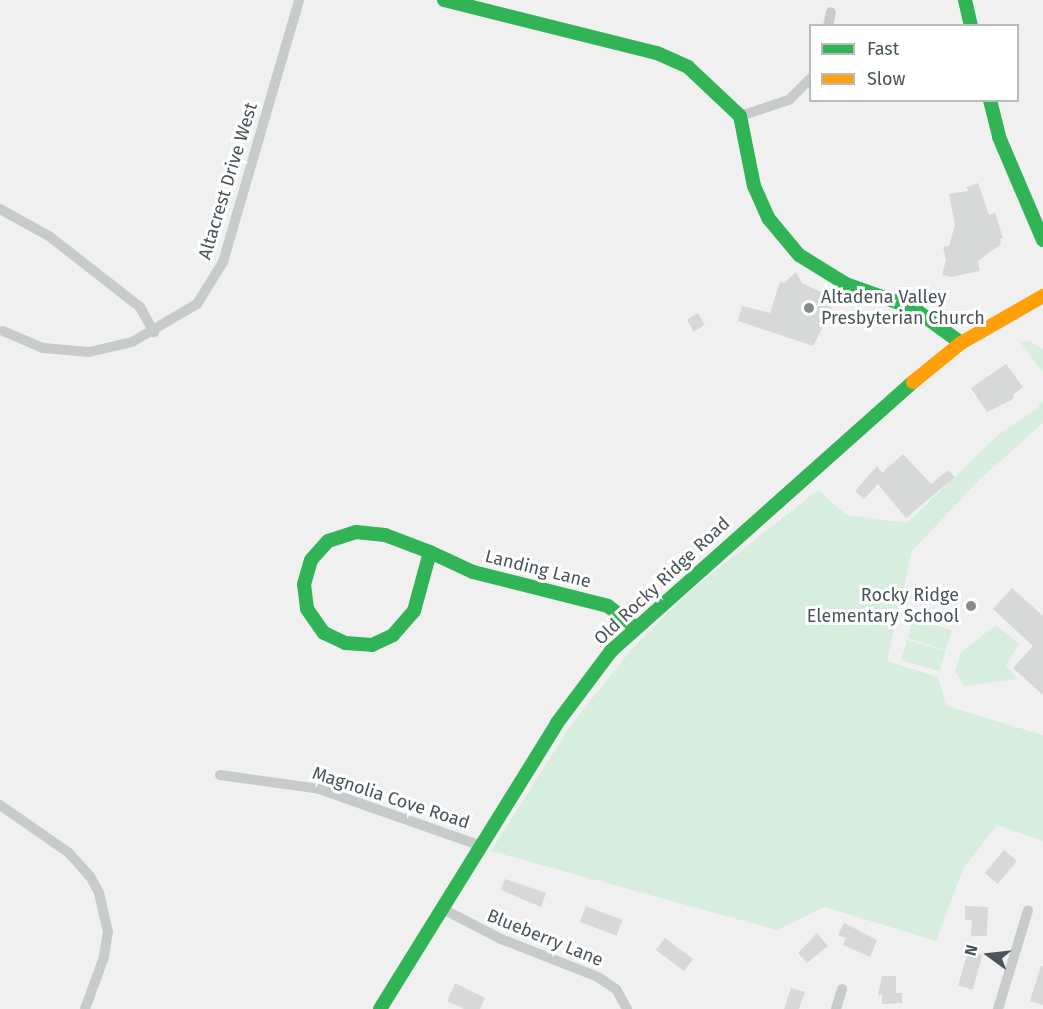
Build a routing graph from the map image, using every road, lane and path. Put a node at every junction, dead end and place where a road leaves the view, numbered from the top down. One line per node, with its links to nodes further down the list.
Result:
1 (299, 0): 14 (street, Altacrest Drive West)
2 (444, 0): 9 (street)
3 (964, 0): 6 (street)
4 (831, 12): 5 (street)
5 (828, 24)
6 (970, 24)
7 (809, 79): 9 (street)
8 (990, 102): 11 (street)
9 (740, 116): 15 (street)
10 (0, 209): 14 (street)
11 (1043, 240)
12 (1043, 296): 15 (street, Old Rocky Ridge Road)
13 (3, 330): 14 (street, Altacrest Drive West)
14 (154, 332)
15 (961, 344): 17 (street, Old Rocky Ridge Road)
16 (430, 552): 16 (street, Landing Lane); 17 (street, Landing Lane)
17 (635, 627): 20 (street, Old Rocky Ridge Road)
18 (220, 775): 20 (street, Magnolia Cove Road)
19 (0, 805): 24 (street)
20 (479, 845): 21 (street, Old Rocky Ridge Road)
21 (441, 908): 25 (street, Old Rocky Ridge Road); 26 (street, Blueberry Lane)
22 (1028, 910): 28 (street)
23 (842, 989): 27 (street)
24 (85, 1009)
25 (380, 1009)
26 (627, 1009)
27 (836, 1009)
28 (998, 1009)

